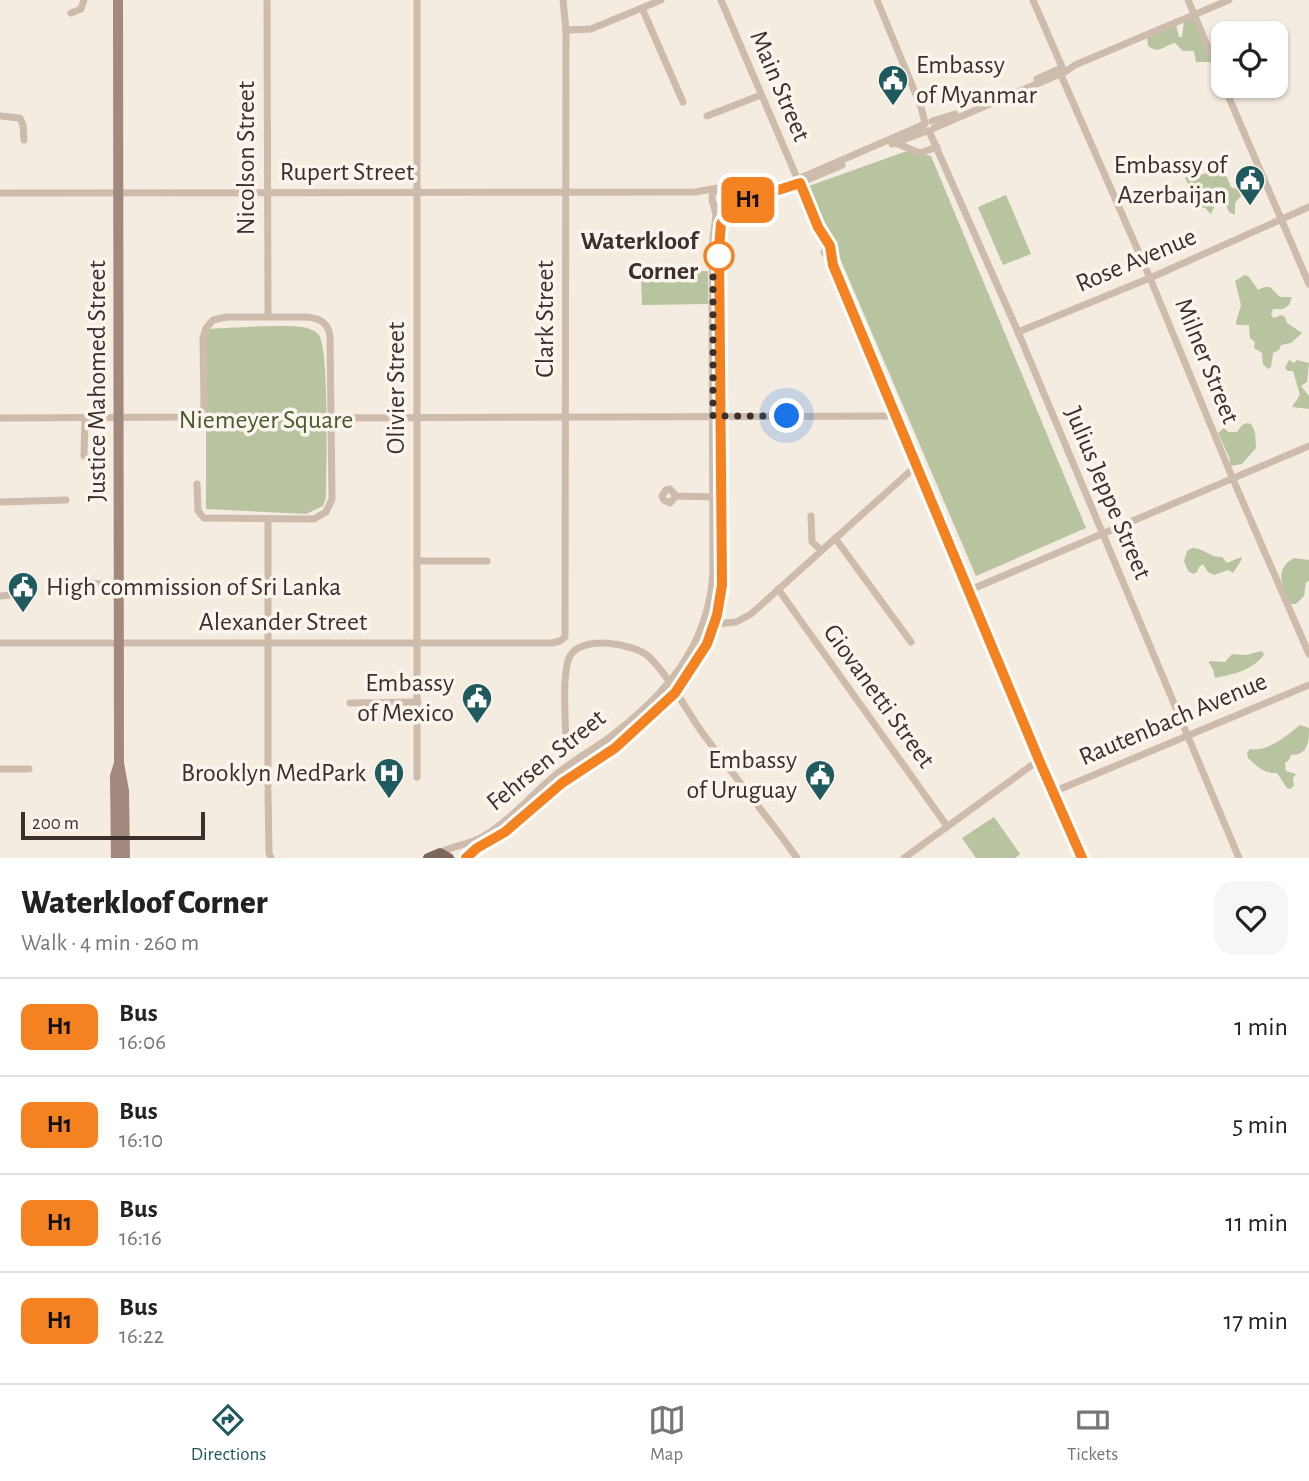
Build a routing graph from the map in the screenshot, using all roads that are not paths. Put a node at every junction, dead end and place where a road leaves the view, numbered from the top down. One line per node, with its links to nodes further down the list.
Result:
1 (84, 0): 13 (street)
2 (118, 0): 33 (main road, Justice Mahomed Street)
3 (267, 0): 34 (street, Nicolson Street)
4 (416, 0): 35 (street, Olivier Street)
5 (563, 0): 15 (street, Clark Street)
6 (661, 0): 12 (street)
7 (721, 0): 18 (street, Main Street)
8 (877, 0): 23 (street, Julius Jeppe Street)
9 (1033, 0): 17 (street, Milner Street)
10 (1188, 0): 14 (street)
11 (1229, 0): 14 (street)
12 (642, 8): 15 (street); 20 (street)
13 (71, 13)
14 (1194, 15): 16 (street); 17 (street)
15 (566, 30): 30 (street, Clark Street)
16 (1211, 54)
17 (1061, 71): 23 (street); 40 (street, Milner Street)
18 (761, 94): 22 (street); 27 (street, Main Street)
19 (1230, 98): 39 (street)
20 (683, 102)
21 (0, 116): 24 (street)
22 (707, 116)
23 (929, 126): 25 (street); 26 (street, Julius Jeppe Street)
24 (24, 140)
25 (892, 141): 26 (street); 27 (street)
26 (937, 145): 43 (street, Julius Jeppe Street)
27 (799, 181): 29 (street); 37 (street); 46 (street, Main Street)
28 (718, 188): 29 (street); 31 (street, Rupert Street); 36 (street)
29 (728, 188): 37 (street)
30 (566, 192): 31 (street, Rupert Street); 35 (street, Rupert Street); 52 (street, Clark Street)
31 (695, 192): 36 (street, Rupert Street)
32 (0, 193): 33 (street, Rupert Street)
33 (117, 193): 34 (street, Rupert Street); 49 (main road, Justice Mahomed Street)
34 (267, 193): 35 (street, Rupert Street); 42 (street, Nicolson Street)
35 (416, 193): 51 (street, Olivier Street)
36 (713, 202): 37 (street); 44 (street)
37 (730, 206): 44 (street)
38 (1309, 207): 39 (street, Rose Avenue)
39 (1282, 220): 40 (street, Rose Avenue); 41 (street)
40 (1150, 278): 43 (street, Rose Avenue); 56 (street, Milner Street)
41 (1309, 284)
42 (268, 316): 49 (street); 50 (street)
43 (1018, 332): 65 (street, Julius Jeppe Street)
44 (715, 333): 45 (street)
45 (716, 416): 46 (street); 52 (street); 59 (street)
46 (895, 416): 55 (street, Main Street)
47 (0, 418): 48 (street)
48 (85, 418): 49 (street); 54 (street)
49 (118, 418): 71 (main road, Justice Mahomed Street)
50 (331, 418): 51 (street); 63 (street)
51 (417, 418): 52 (street); 68 (street, Olivier Street)
52 (567, 418): 77 (street, Clark Street)
53 (1309, 446): 56 (street)
54 (84, 456)
55 (916, 466): 66 (street); 73 (street, Main Street)
56 (1232, 477): 65 (street); 83 (street, Milner Street)
57 (197, 484): 63 (street)
58 (676, 496): 59 (street)
59 (717, 497): 64 (street)
60 (66, 500): 61 (street)
61 (0, 502)
62 (811, 516): 67 (street)
63 (268, 519): 81 (street)
64 (718, 530): 76 (street, Fehrsen Street); 84 (street, Fehrsen Street)
65 (1102, 534): 73 (street); 89 (street, Julius Jeppe Street)
66 (835, 538): 67 (street); 78 (street)
67 (821, 550): 72 (street)
68 (417, 561): 69 (street); 82 (street, Olivier Street)
69 (487, 561)
70 (91, 583): 71 (street)
71 (118, 586): 80 (main road, Justice Mahomed Street)
72 (778, 590): 76 (street); 99 (street, Giovanetti Street)
73 (970, 590): 91 (street, Main Street)
74 (32, 593): 75 (street)
75 (0, 596)
76 (715, 624): 86 (street, Fehrsen Street)
77 (565, 637): 82 (street, Alexander Street)
78 (912, 642)
79 (0, 643): 80 (street, Alexander Street)
80 (118, 643): 81 (street, Alexander Street); 92 (main road, Justice Mahomed Street)
81 (268, 643): 82 (street, Alexander Street); 100 (street)
82 (418, 643): 87 (street, Olivier Street)
83 (1309, 654)
84 (668, 683): 86 (street); 90 (street); 98 (street, Fehrsen Street)
85 (1309, 685): 89 (street, Rautenbach Avenue)
86 (675, 693): 96 (street, Fehrsen Street); 106 (street)
87 (418, 702): 88 (street); 95 (street, Olivier Street)
88 (350, 703)
89 (1188, 737): 97 (street, Rautenbach Avenue); 109 (street, Julius Jeppe Street)
90 (566, 747)
91 (1039, 760): 97 (street, Main Street); 99 (street)
92 (118, 763): 102 (main road, Justice Mahomed Street); 103 (main road, Justice Mahomed Street)
93 (0, 769): 94 (street)
94 (29, 769)
95 (417, 777)
96 (562, 783): 98 (street); 105 (street, Fehrsen Street)
97 (1053, 792): 108 (street, Main Street)
98 (521, 807): 101 (street, Fehrsen Street)
99 (947, 826): 107 (street)
100 (268, 856)
101 (444, 856): 104 (main road)
102 (116, 858)
103 (125, 858)
104 (428, 858)
105 (466, 858)
106 (797, 858)
107 (904, 858)
108 (1082, 858)
109 (1239, 858)

